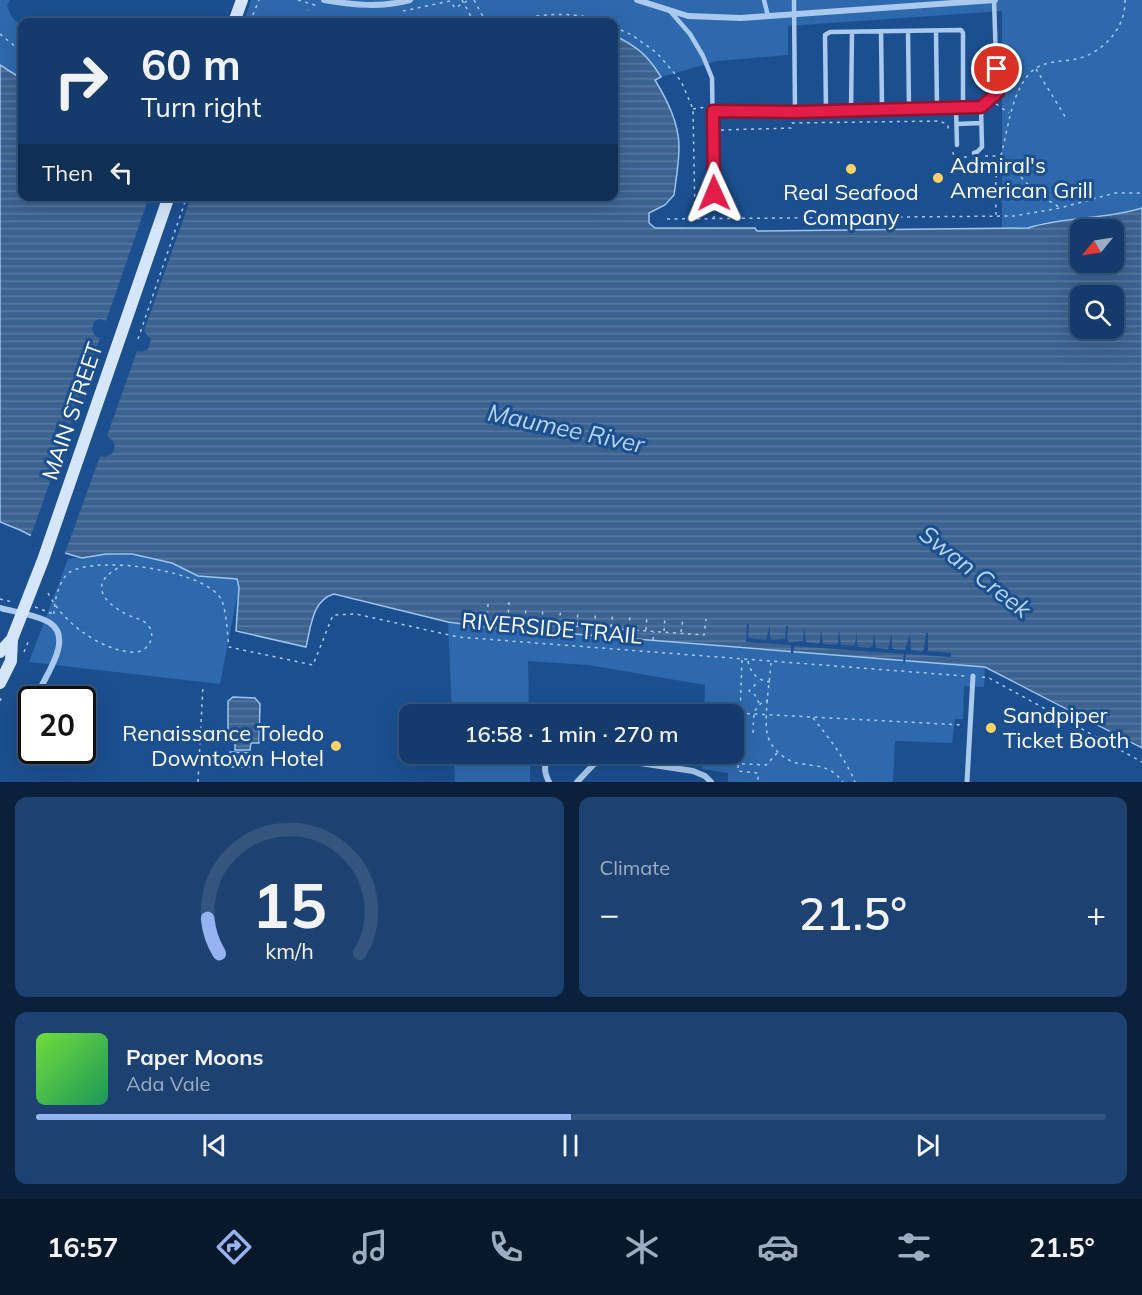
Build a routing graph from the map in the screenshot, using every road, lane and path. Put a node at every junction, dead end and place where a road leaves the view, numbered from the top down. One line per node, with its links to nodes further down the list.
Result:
1 (243, 0): 16 (main road)
2 (259, 0): 17 (path)
3 (324, 0): 12 (street)
4 (410, 0): 12 (street)
5 (462, 0): 18 (path)
6 (474, 0): 19 (path)
7 (637, 0): 13 (street)
8 (764, 0): 15 (lane)
9 (794, 0): 14 (lane)
10 (995, 0): 14 (street); 30 (lane)
11 (1125, 0): 29 (path)
12 (347, 2)
13 (670, 11): 15 (street); 36 (lane)
14 (794, 14): 15 (street); 41 (lane)
15 (768, 16)
16 (236, 18)
17 (253, 18)
18 (472, 18)
19 (484, 18)
20 (525, 18): 21 (path)
21 (587, 18)
22 (618, 29): 35 (path)
23 (881, 31): 24 (lane); 26 (lane); 37 (lane)
24 (908, 31): 25 (lane); 38 (lane)
25 (936, 31): 32 (lane); 34 (lane)
26 (852, 32): 39 (lane); 40 (lane)
27 (0, 34): 28 (path)
28 (18, 49)
29 (1035, 68): 42 (path); 43 (path)
30 (990, 99): 31 (lane); 42 (path)
31 (981, 107): 34 (lane); 44 (lane)
32 (937, 108): 33 (lane); 38 (lane)
33 (956, 108): 34 (lane); 45 (lane)
34 (963, 108)
35 (693, 109): 36 (path); 59 (path)
36 (713, 109): 41 (lane); 46 (lane)
37 (882, 109): 38 (lane); 40 (lane)
38 (909, 109)
39 (826, 111): 40 (lane); 41 (lane)
40 (851, 111)
41 (795, 112)
42 (1011, 114): 51 (path)
43 (1066, 118)
44 (981, 123): 45 (lane); 49 (lane)
45 (957, 124): 48 (lane)
46 (713, 130): 47 (path); 52 (lane)
47 (949, 135)
48 (955, 145): 49 (path)
49 (974, 155)
50 (983, 156): 51 (path)
51 (1001, 156): 56 (path); 57 (path)
52 (714, 193): 60 (path)
53 (1142, 193): 56 (path)
54 (167, 201): 93 (main road, MAIN STREET)
55 (185, 201): 61 (path)
56 (1060, 208): 57 (path)
57 (996, 217): 60 (path)
58 (667, 219): 59 (path)
59 (695, 219): 60 (path)
60 (714, 219)
61 (138, 339)
62 (124, 564): 63 (path); 73 (path, RIVERSIDE TRAIL); 96 (path, RIVERSIDE TRAIL)
63 (48, 593)
64 (509, 602): 79 (path)
65 (488, 604): 79 (path)
66 (526, 606): 80 (path)
67 (543, 607): 82 (path)
68 (0, 608): 104 (street)
69 (561, 608): 83 (path)
70 (578, 610): 84 (path)
71 (596, 611): 85 (path)
72 (613, 612): 86 (path)
73 (54, 614)
74 (630, 614): 87 (path)
75 (647, 615): 89 (path)
76 (665, 616): 91 (path)
77 (682, 618): 92 (path)
78 (706, 619): 92 (path)
79 (508, 621): 80 (path)
80 (525, 622): 81 (path)
81 (529, 622): 82 (path); 88 (path)
82 (542, 623): 83 (path)
83 (559, 624): 84 (path)
84 (577, 626): 85 (path)
85 (594, 627): 86 (path)
86 (611, 628): 87 (path)
87 (629, 629): 89 (path)
88 (528, 630)
89 (646, 631): 90 (path)
90 (654, 631): 91 (path); 94 (path)
91 (664, 632): 92 (path)
92 (681, 633)
93 (12, 639): 95 (main road); 102 (main road)
94 (653, 640)
95 (0, 652)
96 (742, 660): 97 (path, RIVERSIDE TRAIL); 106 (path)
97 (747, 660): 98 (path, RIVERSIDE TRAIL); 100 (path)
98 (771, 661): 99 (path, RIVERSIDE TRAIL); 101 (path)
99 (973, 676): 112 (street); 115 (path, RIVERSIDE TRAIL)
100 (760, 680): 101 (path); 107 (path)
101 (770, 682): 105 (path)
102 (0, 683)
103 (203, 685): 120 (path)
104 (42, 686)
105 (768, 700): 107 (path); 110 (path)
106 (741, 704)
107 (759, 704): 109 (path)
108 (744, 714): 109 (path)
109 (754, 714): 110 (path); 113 (path)
110 (768, 715): 111 (path); 114 (path)
111 (812, 717): 112 (path); 126 (path)
112 (970, 725): 127 (street)
113 (753, 733)
114 (778, 752): 119 (path); 125 (path)
115 (1142, 762)
116 (545, 764): 121 (street)
117 (594, 764): 122 (street)
118 (647, 764): 123 (street)
119 (738, 764): 124 (path)
120 (198, 782)
121 (549, 782)
122 (577, 782)
123 (711, 782)
124 (758, 782)
125 (843, 782)
126 (855, 782)
127 (967, 782)

